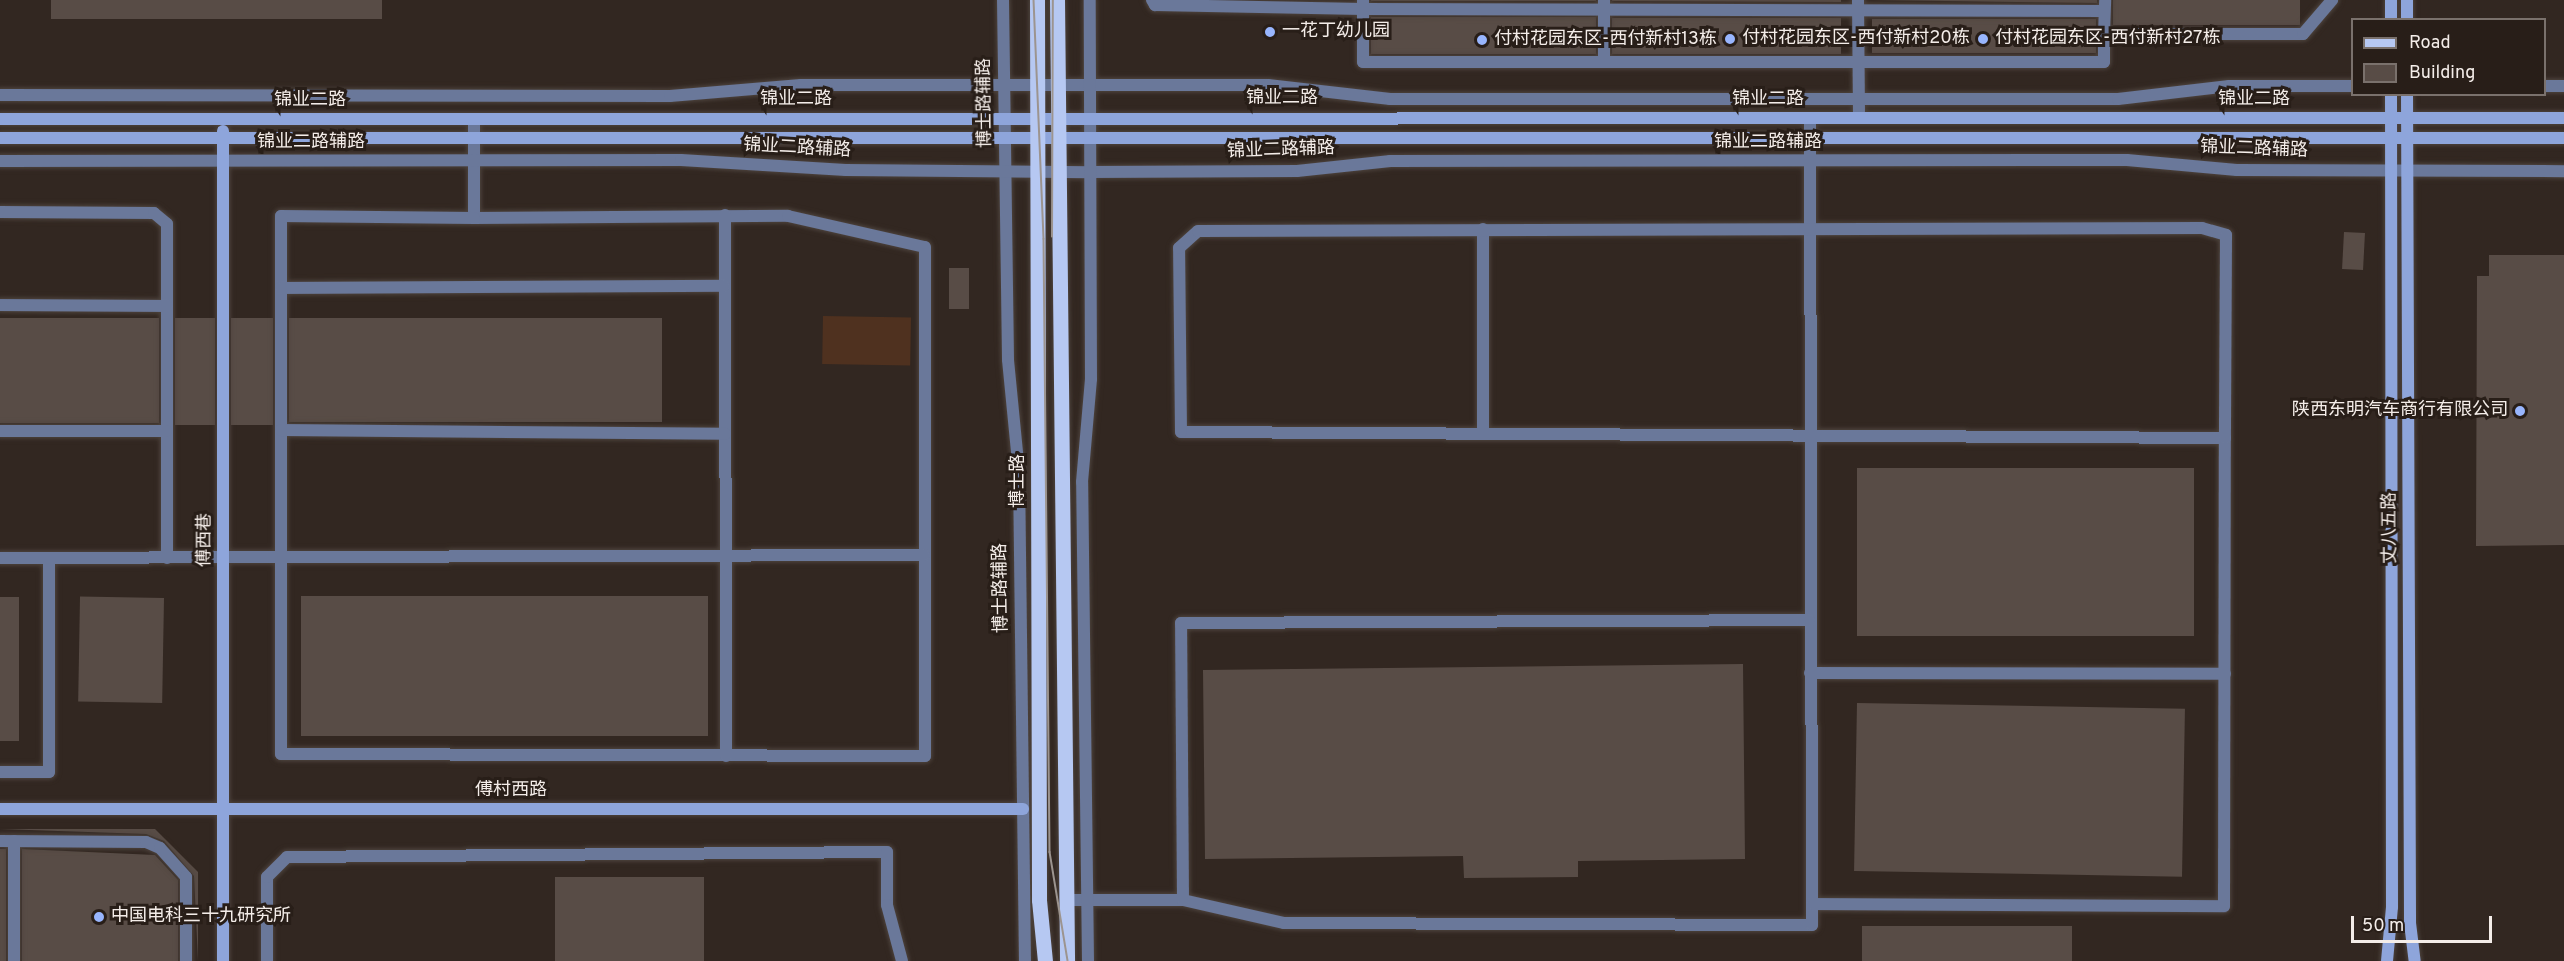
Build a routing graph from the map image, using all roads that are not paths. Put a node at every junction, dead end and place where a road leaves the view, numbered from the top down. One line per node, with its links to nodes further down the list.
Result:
1 (1003, 0): 19 (street, 博士路辅路)
2 (1037, 0): 20 (main road, 博士路)
3 (1057, 0): 21 (main road)
4 (1090, 0): 18 (street)
5 (1152, 0): 9 (street)
6 (2332, 0): 15 (street)
7 (2391, 0): 13 (main road)
8 (2407, 0): 14 (main road)
9 (1363, 4): 10 (street); 16 (street)
10 (1605, 5): 11 (street); 16 (street)
11 (1858, 5): 12 (street); 17 (street)
12 (2105, 6): 15 (street)
13 (2391, 18)
14 (2407, 18)
15 (2104, 34): 17 (street)
16 (1604, 62): 17 (street)
17 (1858, 62): 28 (street)
18 (1090, 85): 21 (street); 28 (street); 30 (street)
19 (1003, 86): 20 (street); 25 (street); 31 (street, 博士路辅路)
20 (1037, 86): 21 (street); 32 (main road, 博士路)
21 (1057, 86): 29 (main road)
22 (2351, 86): 28 (street)
23 (2546, 86): 24 (street)
24 (2564, 86)
25 (0, 95)
26 (2391, 96): 35 (main road, 丈八五路)
27 (2407, 96): 36 (main road, 丈八五路)
28 (1858, 98): 34 (street)
29 (1057, 117): 30 (main road, 锦业二路); 32 (main road, 锦业二路); 47 (main road)
30 (1090, 117): 33 (main road, 锦业二路); 48 (street)
31 (1002, 118): 32 (main road, 锦业二路); 40 (main road, 锦业二路); 45 (street, 博士路辅路)
32 (1037, 118): 46 (main road, 博士路)
33 (1810, 118): 34 (main road, 锦业二路); 41 (street)
34 (1859, 118): 35 (main road, 锦业二路)
35 (2391, 118): 36 (main road, 锦业二路); 49 (main road, 丈八五路)
36 (2407, 118): 37 (main road, 锦业二路); 50 (main road, 丈八五路)
37 (2564, 118)
38 (0, 119): 39 (main road, 锦业二路)
39 (222, 119): 40 (main road, 锦业二路); 43 (main road, 傅西巷)
40 (474, 119): 44 (street)
41 (1810, 137): 48 (main road, 锦业二路); 49 (main road, 锦业二路); 55 (street)
42 (0, 138): 43 (main road, 锦业二路)
43 (222, 138): 44 (main road, 锦业二路); 54 (main road, 傅西巷)
44 (474, 138): 45 (main road, 锦业二路); 52 (street)
45 (1005, 138): 46 (main road, 锦业二路); 56 (street, 博士路辅路)
46 (1037, 138): 47 (main road, 锦业二路); 57 (main road, 博士路)
47 (1057, 138): 48 (main road, 锦业二路); 58 (main road)
48 (1090, 138): 61 (street)
49 (2391, 138): 50 (main road, 锦业二路); 62 (main road, 丈八五路)
50 (2407, 138): 51 (main road, 锦业二路); 59 (main road, 丈八五路)
51 (2564, 138)
52 (474, 160): 54 (street, 锦业二路辅路); 56 (street, 锦业二路辅路); 65 (street)
53 (0, 161): 54 (street, 锦业二路辅路)
54 (222, 161): 79 (main road, 傅西巷)
55 (1810, 161): 61 (street, 锦业二路辅路); 62 (street, 锦业二路辅路); 66 (street)
56 (1006, 171): 57 (street, 锦业二路辅路); 91 (street, 博士路辅路)
57 (1038, 171): 58 (street, 锦业二路辅路); 106 (main road, 博士路)
58 (1058, 171): 61 (street, 锦业二路辅路); 96 (main road)
59 (2407, 171): 60 (street, 锦业二路辅路); 62 (street, 锦业二路辅路); 110 (main road, 丈八五路)
60 (2564, 171)
61 (1090, 172): 97 (street)
62 (2391, 172): 109 (main road, 丈八五路)
63 (0, 213): 71 (street)
64 (725, 215): 65 (street); 68 (street); 82 (street)
65 (474, 218): 69 (street)
66 (1810, 228): 67 (street); 77 (street); 78 (street)
67 (1484, 230): 75 (street); 75 (street)
68 (724, 286): 69 (street); 76 (street)
69 (281, 288): 72 (street)
70 (0, 305): 71 (street)
71 (167, 306): 74 (street)
72 (281, 430): 76 (street); 80 (street)
73 (0, 431): 74 (street)
74 (166, 431): 85 (street)
75 (1483, 432): 77 (street)
76 (725, 434): 81 (street)
77 (1808, 435): 78 (street); 86 (street)
78 (2225, 438): 88 (street)
79 (224, 555): 80 (street); 85 (street); 93 (main road, 傅西巷)
80 (281, 555): 81 (street); 89 (street)
81 (726, 555): 82 (street); 89 (street)
82 (924, 555): 89 (street)
83 (0, 558): 84 (street)
84 (49, 558): 85 (street); 90 (street)
85 (167, 558)
86 (1809, 620): 87 (street); 98 (street)
87 (1810, 673): 88 (street); 99 (street)
88 (2224, 674): 99 (street)
89 (726, 756)
90 (0, 772)
91 (1023, 808): 93 (main road, 傅村西路); 105 (street, 博士路辅路)
92 (0, 809): 93 (main road, 傅村西路)
93 (223, 809): 102 (main road, 傅西巷)
94 (0, 840): 95 (street)
95 (14, 841): 100 (street); 101 (street)
96 (1066, 900): 97 (street); 107 (main road)
97 (1087, 900): 98 (street); 108 (street)
98 (1183, 900): 99 (street)
99 (1812, 904)
100 (14, 961)
101 (186, 961)
102 (223, 961)
103 (267, 961): 104 (street)
104 (902, 961)
105 (1025, 961)
106 (1045, 961)
107 (1067, 961)
108 (1088, 961)
109 (2387, 961)
110 (2415, 961)

